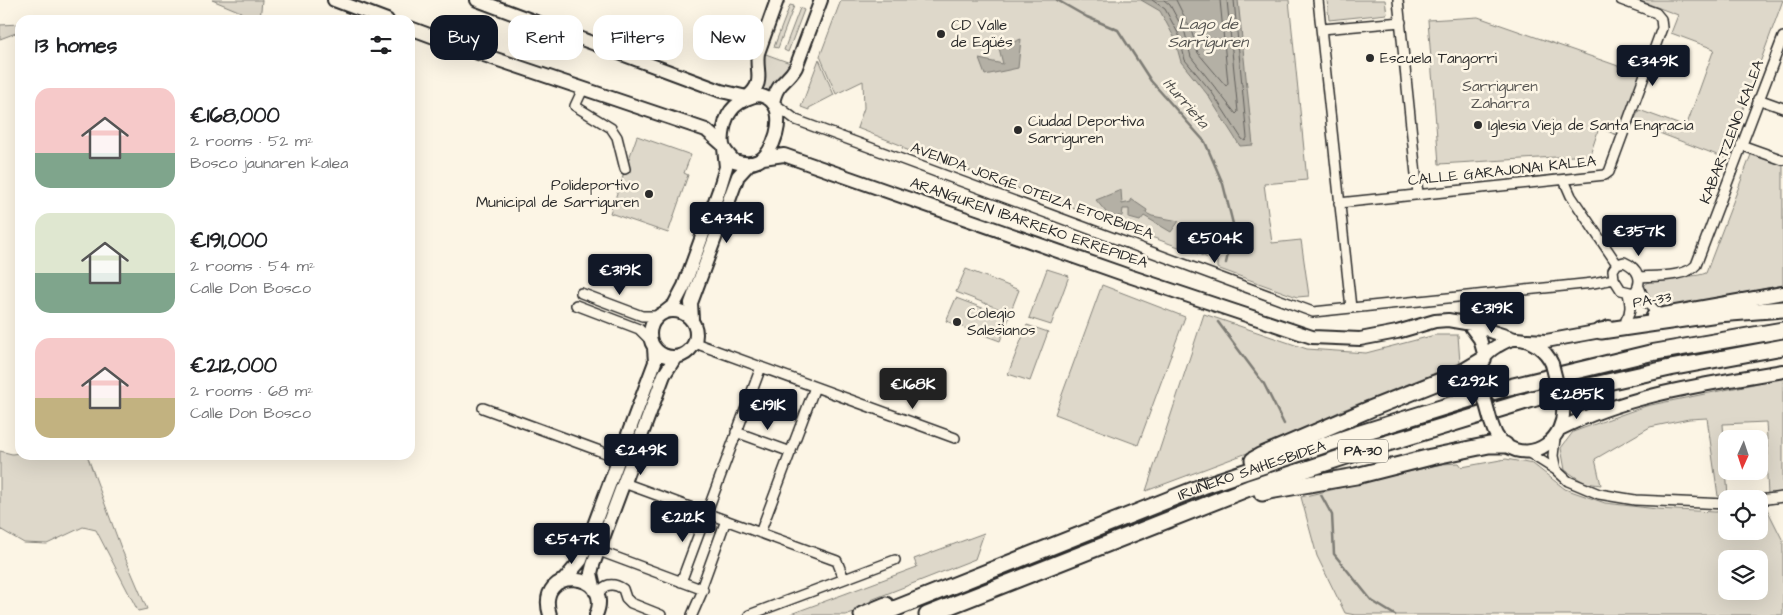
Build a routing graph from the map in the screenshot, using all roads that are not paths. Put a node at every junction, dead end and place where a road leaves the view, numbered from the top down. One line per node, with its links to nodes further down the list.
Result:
1 (334, 0): 8 (street)
2 (477, 0): 14 (street)
3 (777, 0): 15 (street)
4 (821, 0): 17 (street)
5 (1318, 0): 10 (street)
6 (1398, 0): 9 (street)
7 (1621, 0): 30 (street, CALLE GARAJONAI KALEA)
8 (374, 15)
9 (1400, 22): 10 (street); 31 (street)
10 (1322, 29): 32 (street)
11 (415, 30): 13 (street)
12 (1783, 37): 16 (street, KABARTZENO KALEA)
13 (582, 88): 21 (street); 29 (street)
14 (721, 91): 15 (street); 19 (street)
15 (747, 97): 17 (street); 19 (street)
16 (1758, 99): 18 (street); 23 (street, KABARTZENO KALEA)
17 (773, 103): 20 (street, AVENIDA JORGE OTEIZA ETORBIDEA); 22 (street)
18 (1783, 108)
19 (726, 120): 21 (street); 24 (street)
20 (796, 120): 22 (street); 41 (street, AVENIDA JORGE OTEIZA ETORBIDEA)
21 (706, 130): 24 (street)
22 (776, 134): 25 (street); 26 (street)
23 (1741, 145): 27 (street); 34 (street, KABARTZENO KALEA)
24 (724, 147): 28 (street); 43 (street)
25 (784, 155): 26 (street); 47 (street, ARANGUREN IBARREKO ERREPIDEA)
26 (764, 158): 28 (street)
27 (1783, 160)
28 (750, 163): 45 (street)
29 (624, 168)
30 (1564, 180): 31 (street, CALLE GARAJONAI KALEA); 33 (street)
31 (1418, 194): 32 (street, CALLE GARAJONAI KALEA)
32 (1340, 203): 41 (street)
33 (1617, 264): 34 (street); 35 (street)
34 (1640, 277): 36 (street)
35 (1614, 279): 38 (street); 41 (street)
36 (1639, 287): 38 (street); 44 (street)
37 (581, 293): 43 (street)
38 (1628, 293): 46 (street)
39 (1783, 293): 44 (street, PA-33)
40 (576, 305): 52 (street)
41 (1351, 308)
42 (1783, 309): 48 (highway)
43 (662, 314): 45 (street); 52 (street)
44 (1660, 315): 46 (street, PA-33)
45 (692, 319): 51 (street)
46 (1626, 320): 48 (street, PA-33)
47 (1469, 324): 50 (street, ARANGUREN IBARREKO ERREPIDEA); 56 (street)
48 (1601, 330): 50 (street, PA-33)
49 (1783, 330): 62 (highway, IRUÑEKO SAIHESBIDEA / PA-30)
50 (1521, 340): 56 (street); 64 (street, bridge)
51 (695, 343): 55 (street); 57 (street)
52 (652, 344): 55 (street); 69 (street)
53 (1783, 347): 58 (highway, IRUÑEKO SAIHESBIDEA / PA-30)
54 (1783, 353): 58 (highway)
55 (675, 358): 72 (street)
56 (1484, 358): 66 (street, bridge); 70 (highway)
57 (761, 367): 60 (street); 63 (street)
58 (1670, 368): 81 (highway, IRUÑEKO SAIHESBIDEA / PA-30)
59 (1783, 371): 64 (street)
60 (815, 387): 65 (street); 68 (street)
61 (483, 408): 69 (street)
62 (1431, 411): 70 (highway); 92 (highway, IRUÑEKO SAIHESBIDEA / PA-30)
63 (736, 432): 68 (street); 76 (street)
64 (1558, 434): 67 (street); 71 (street)
65 (955, 438)
66 (1505, 445): 67 (street); 81 (highway)
67 (1526, 451): 71 (street)
68 (791, 452): 78 (street)
69 (619, 458): 83 (street)
70 (1249, 464): 91 (highway)
71 (1556, 470): 75 (street)
72 (624, 483): 76 (street); 79 (street)
73 (1783, 497): 74 (street)
74 (1768, 499)
75 (1718, 504)
76 (707, 513): 77 (street); 84 (street)
77 (726, 520): 78 (street); 85 (street)
78 (760, 532): 82 (street)
79 (598, 551): 84 (street); 86 (street)
80 (895, 560): 82 (street)
81 (1065, 561): 93 (highway, IRUÑEKO SAIHESBIDEA / PA-30)
82 (844, 579): 90 (street)
83 (564, 580): 86 (street); 87 (street)
84 (681, 582): 85 (street)
85 (701, 589): 89 (street)
86 (598, 607): 88 (street)
87 (550, 615)
88 (662, 615)
89 (692, 615)
90 (749, 615)
91 (862, 615)
92 (879, 615)
93 (927, 615)

